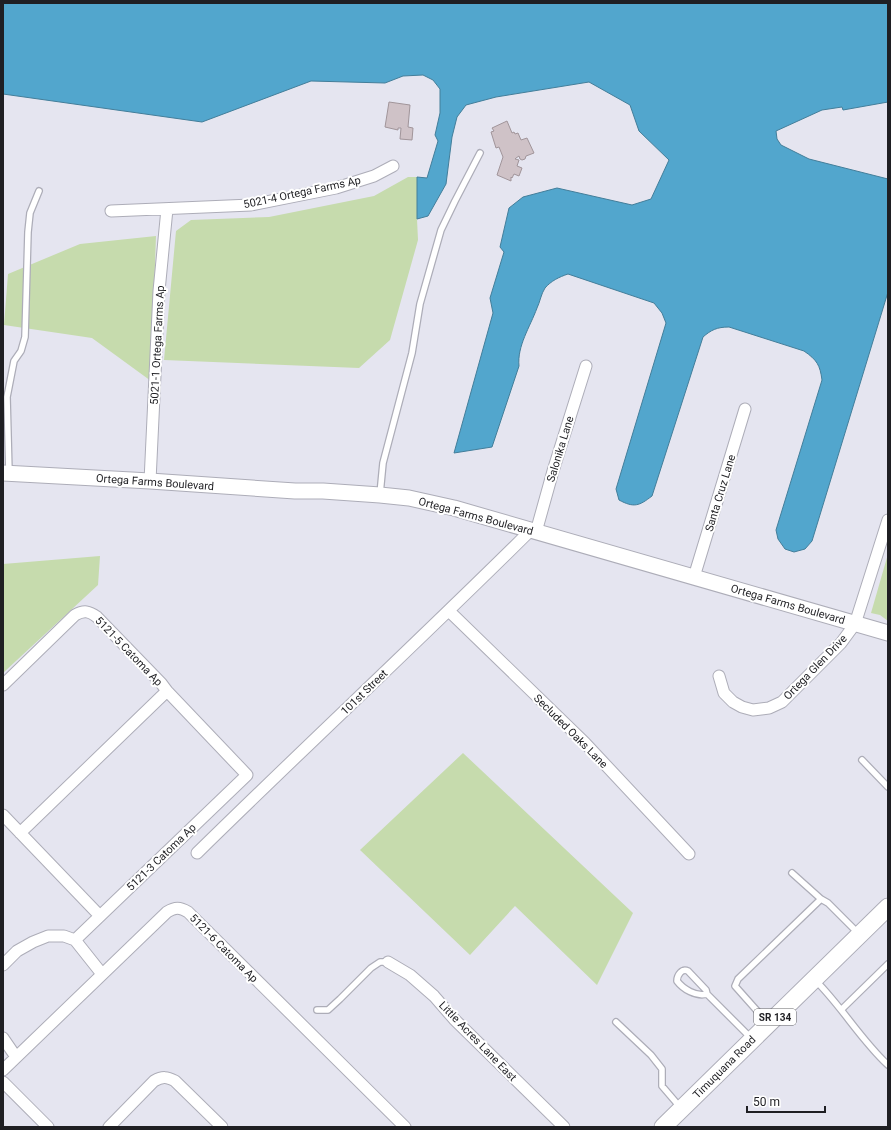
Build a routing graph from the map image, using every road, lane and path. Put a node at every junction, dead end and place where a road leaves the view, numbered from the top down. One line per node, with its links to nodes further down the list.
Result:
1 (480, 154): 10 (lane)
2 (394, 166): 4 (street, 5021-4 Ortega Farms Ap)
3 (39, 191): 8 (lane)
4 (167, 209): 5 (street, 5021-4 Ortega Farms Ap); 9 (street, 5021-1 Ortega Farms Ap)
5 (111, 211)
6 (586, 366): 12 (street, Salonika Lane)
7 (745, 409): 13 (street, Santa Cruz Lane)
8 (6, 473): 9 (street, Ortega Farms Boulevard)
9 (150, 481): 10 (street, Ortega Farms Boulevard)
10 (380, 495): 12 (street, Ortega Farms Boulevard)
11 (888, 520): 15 (street, Ortega Glen Drive)
12 (533, 532): 13 (street, Ortega Farms Boulevard); 14 (street, 101st Street)
13 (694, 577): 15 (street, Ortega Farms Boulevard)
14 (450, 610): 25 (street, 101st Street); 26 (street, Secluded Oaks Lane)
15 (855, 624): 16 (street, Ortega Farms Boulevard); 17 (street, Ortega Glen Drive)
16 (888, 633)
17 (719, 676)
18 (3, 685): 19 (street, 5121-5 Catoma Ap)
19 (167, 690): 21 (street, 5121-5 Catoma Ap); 24 (street)
20 (862, 760): 22 (lane)
21 (247, 775): 30 (street, 5121-3 Catoma Ap)
22 (888, 787)
23 (3, 816): 24 (street)
24 (20, 833): 30 (street)
25 (197, 854)
26 (689, 854)
27 (792, 873): 28 (lane)
28 (821, 899): 31 (lane); 42 (lane)
29 (888, 907): 31 (main road, Timuquana Road / SR 134)
30 (100, 916): 32 (street, 5121-3 Catoma Ap)
31 (859, 935): 37 (main road, Timuquana Road / SR 134)
32 (75, 940): 35 (street); 36 (street)
33 (388, 962): 40 (lane); 55 (street, Little Acres Lane East)
34 (888, 964): 39 (lane)
35 (3, 965)
36 (102, 974): 45 (street, 5121-6 Catoma Ap); 54 (street, 5121-6 Catoma Ap)
37 (814, 979): 39 (lane); 42 (main road, Timuquana Road / SR 134)
38 (707, 994): 38 (lane); 44 (lane)
39 (842, 1009): 46 (lane)
40 (317, 1010)
41 (616, 1022): 49 (lane)
42 (769, 1023): 44 (main road, Timuquana Road / SR 134)
43 (3, 1038): 45 (street)
44 (752, 1040): 49 (main road, Timuquana Road / SR 134)
45 (16, 1058): 47 (street, 5121-6 Catoma Ap)
46 (888, 1065)
47 (3, 1070)
48 (3, 1082): 51 (street)
49 (682, 1109): 50 (main road, Timuquana Road / SR 134)
50 (666, 1126)
51 (48, 1127)
52 (108, 1127): 53 (street)
53 (222, 1127)
54 (405, 1127)
55 (564, 1127)

